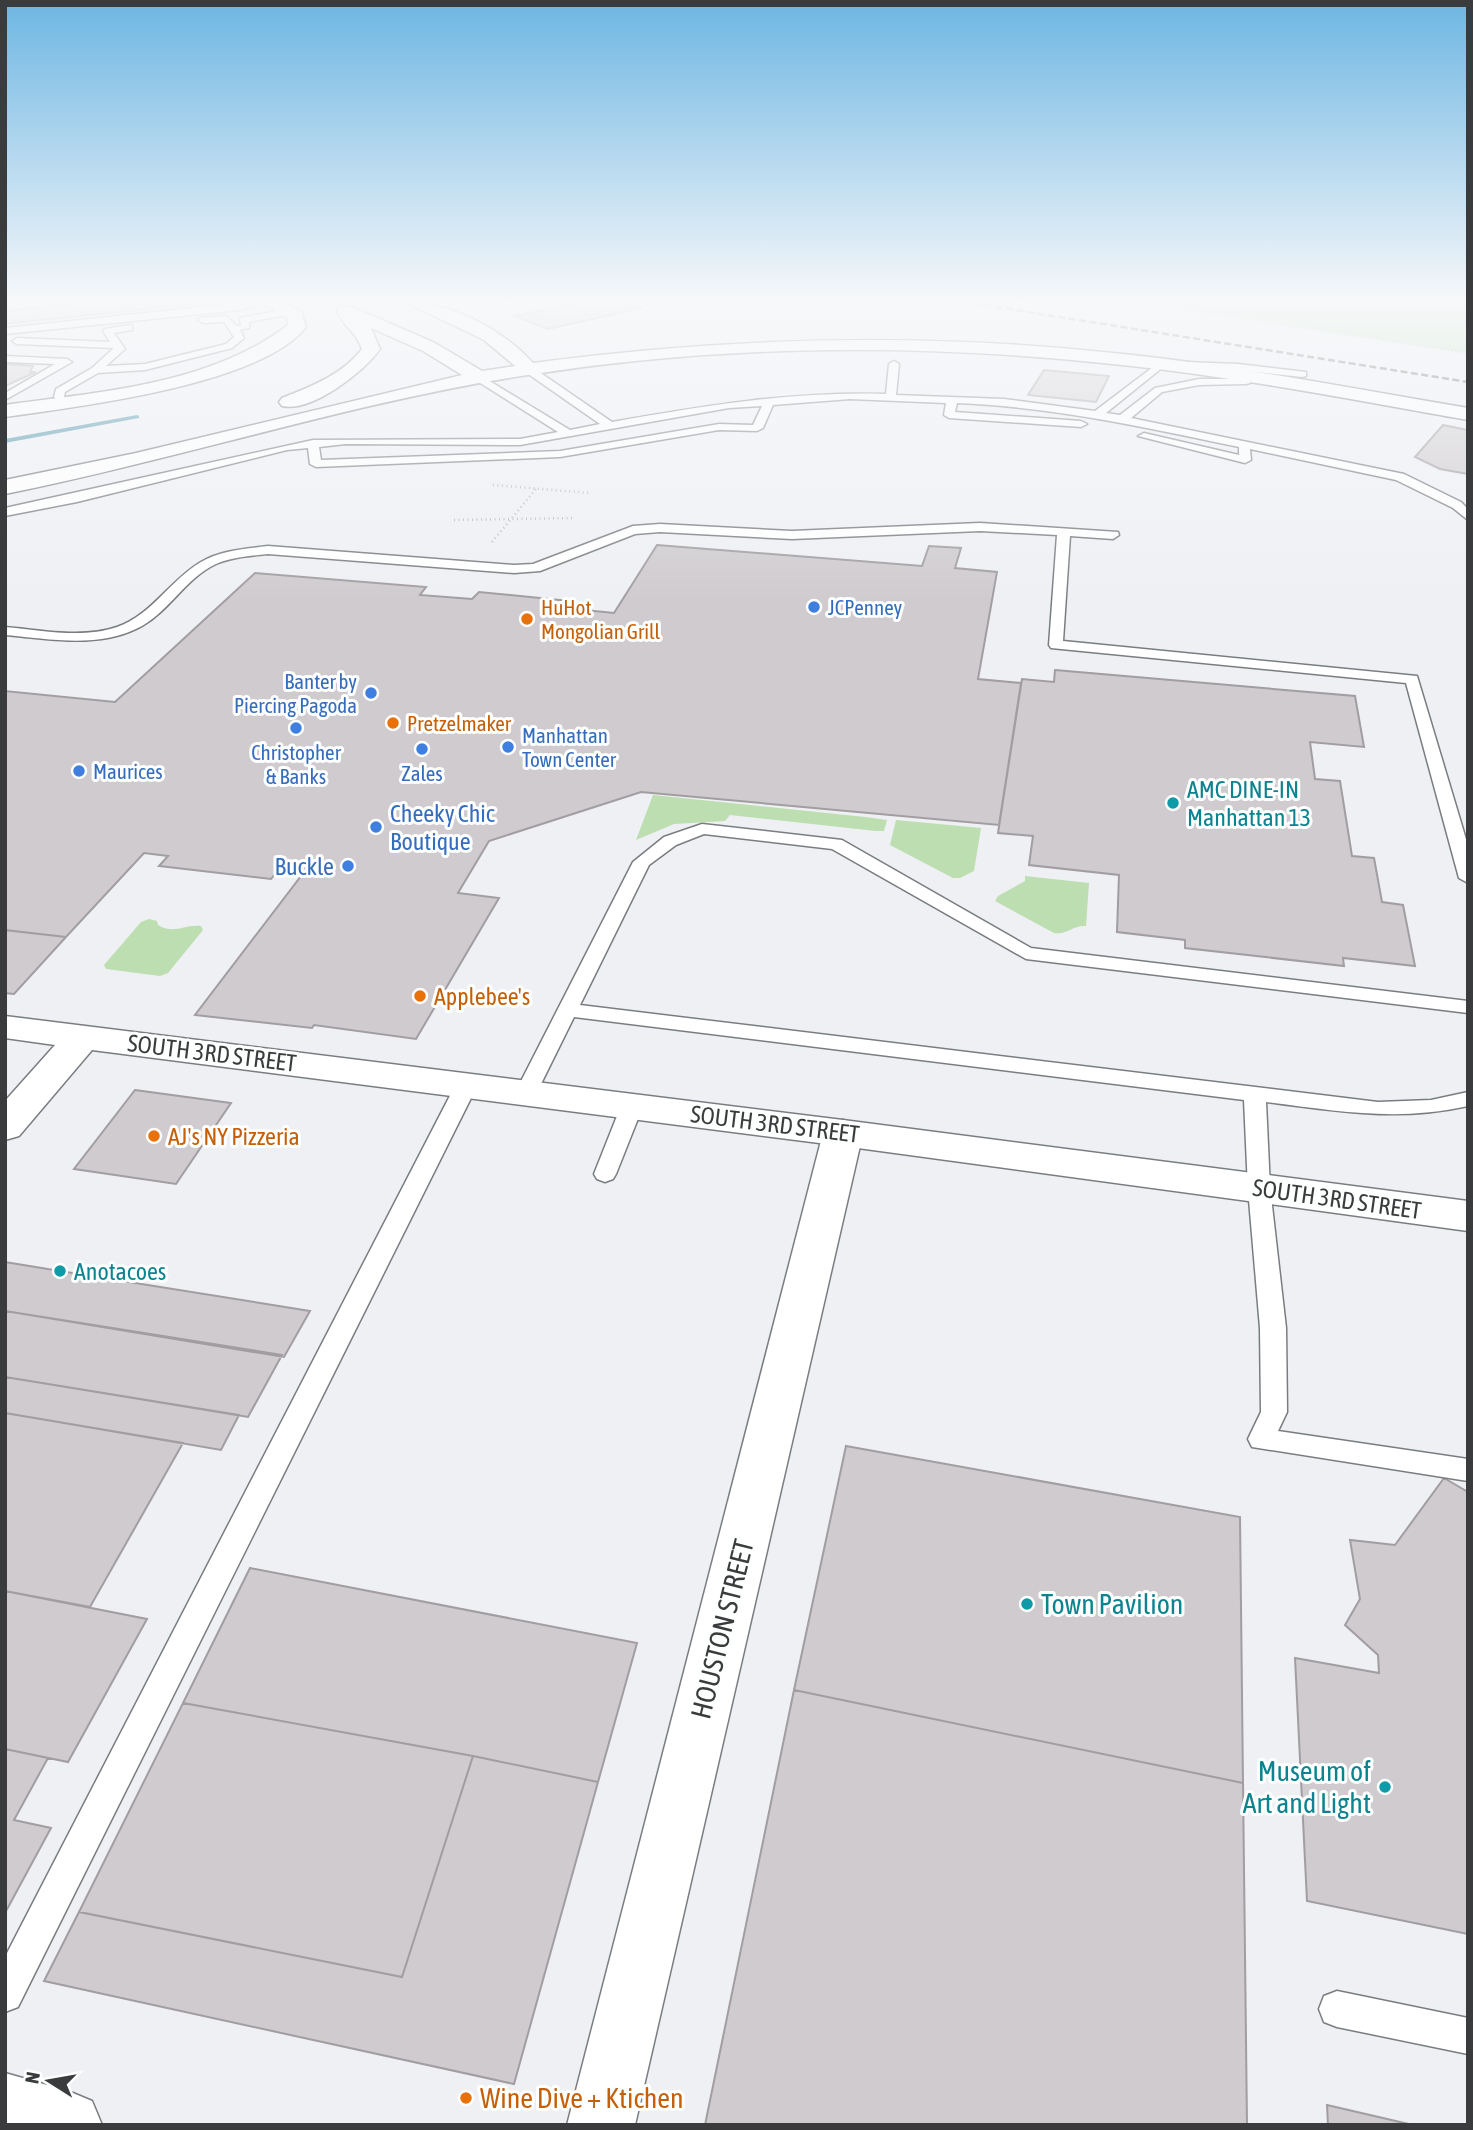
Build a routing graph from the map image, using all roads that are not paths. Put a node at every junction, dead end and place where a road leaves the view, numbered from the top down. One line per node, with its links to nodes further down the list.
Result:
1 (72, 401): 14 (main road)
2 (289, 401): 19 (main road)
3 (328, 401): 19 (main road)
4 (362, 401): 25 (main road)
5 (517, 401): 21 (lane)
6 (580, 401): 20 (lane)
7 (766, 401): 20 (lane)
8 (770, 401): 22 (lane)
9 (952, 401): 23 (lane)
10 (983, 401): 16 (lane)
11 (1114, 401): 16 (lane)
12 (1144, 401): 18 (lane)
13 (1393, 401): 17 (main road)
14 (64, 403): 15 (main road)
15 (5, 411)
16 (1098, 414): 18 (lane)
17 (1468, 414)
18 (1122, 419): 23 (lane)
19 (233, 421): 24 (main road)
20 (611, 427): 21 (lane)
21 (570, 435): 22 (lane)
22 (313, 443): 26 (lane)
23 (1244, 443): 27 (lane)
24 (5, 474)
25 (5, 487)
26 (5, 512)
27 (1468, 516)
28 (1064, 532): 29 (lane); 30 (lane); 31 (lane)
29 (1113, 535)
30 (5, 631)
31 (1468, 878)
32 (1468, 1007): 33 (lane)
33 (568, 1010): 37 (lane); 38 (lane)
34 (5, 1027): 35 (main road, SOUTH 3RD STREET)
35 (82, 1037): 36 (main road, SOUTH 3RD STREET); 41 (main road)
36 (466, 1086): 37 (main road, SOUTH 3RD STREET); 47 (lane)
37 (526, 1093): 40 (main road, SOUTH 3RD STREET)
38 (1255, 1094): 39 (lane); 44 (lane)
39 (1468, 1099)
40 (632, 1106): 42 (main road, SOUTH 3RD STREET); 43 (lane)
41 (5, 1127)
42 (843, 1133): 44 (main road, SOUTH 3RD STREET); 52 (main road, HOUSTON STREET)
43 (605, 1174)
44 (1259, 1188): 45 (main road, SOUTH 3RD STREET); 46 (lane)
45 (1468, 1216)
46 (1468, 1470)
47 (5, 1994)
48 (1337, 2009): 49 (lane)
49 (1468, 2036)
50 (5, 2108): 51 (main road)
51 (68, 2125)
52 (601, 2125)

